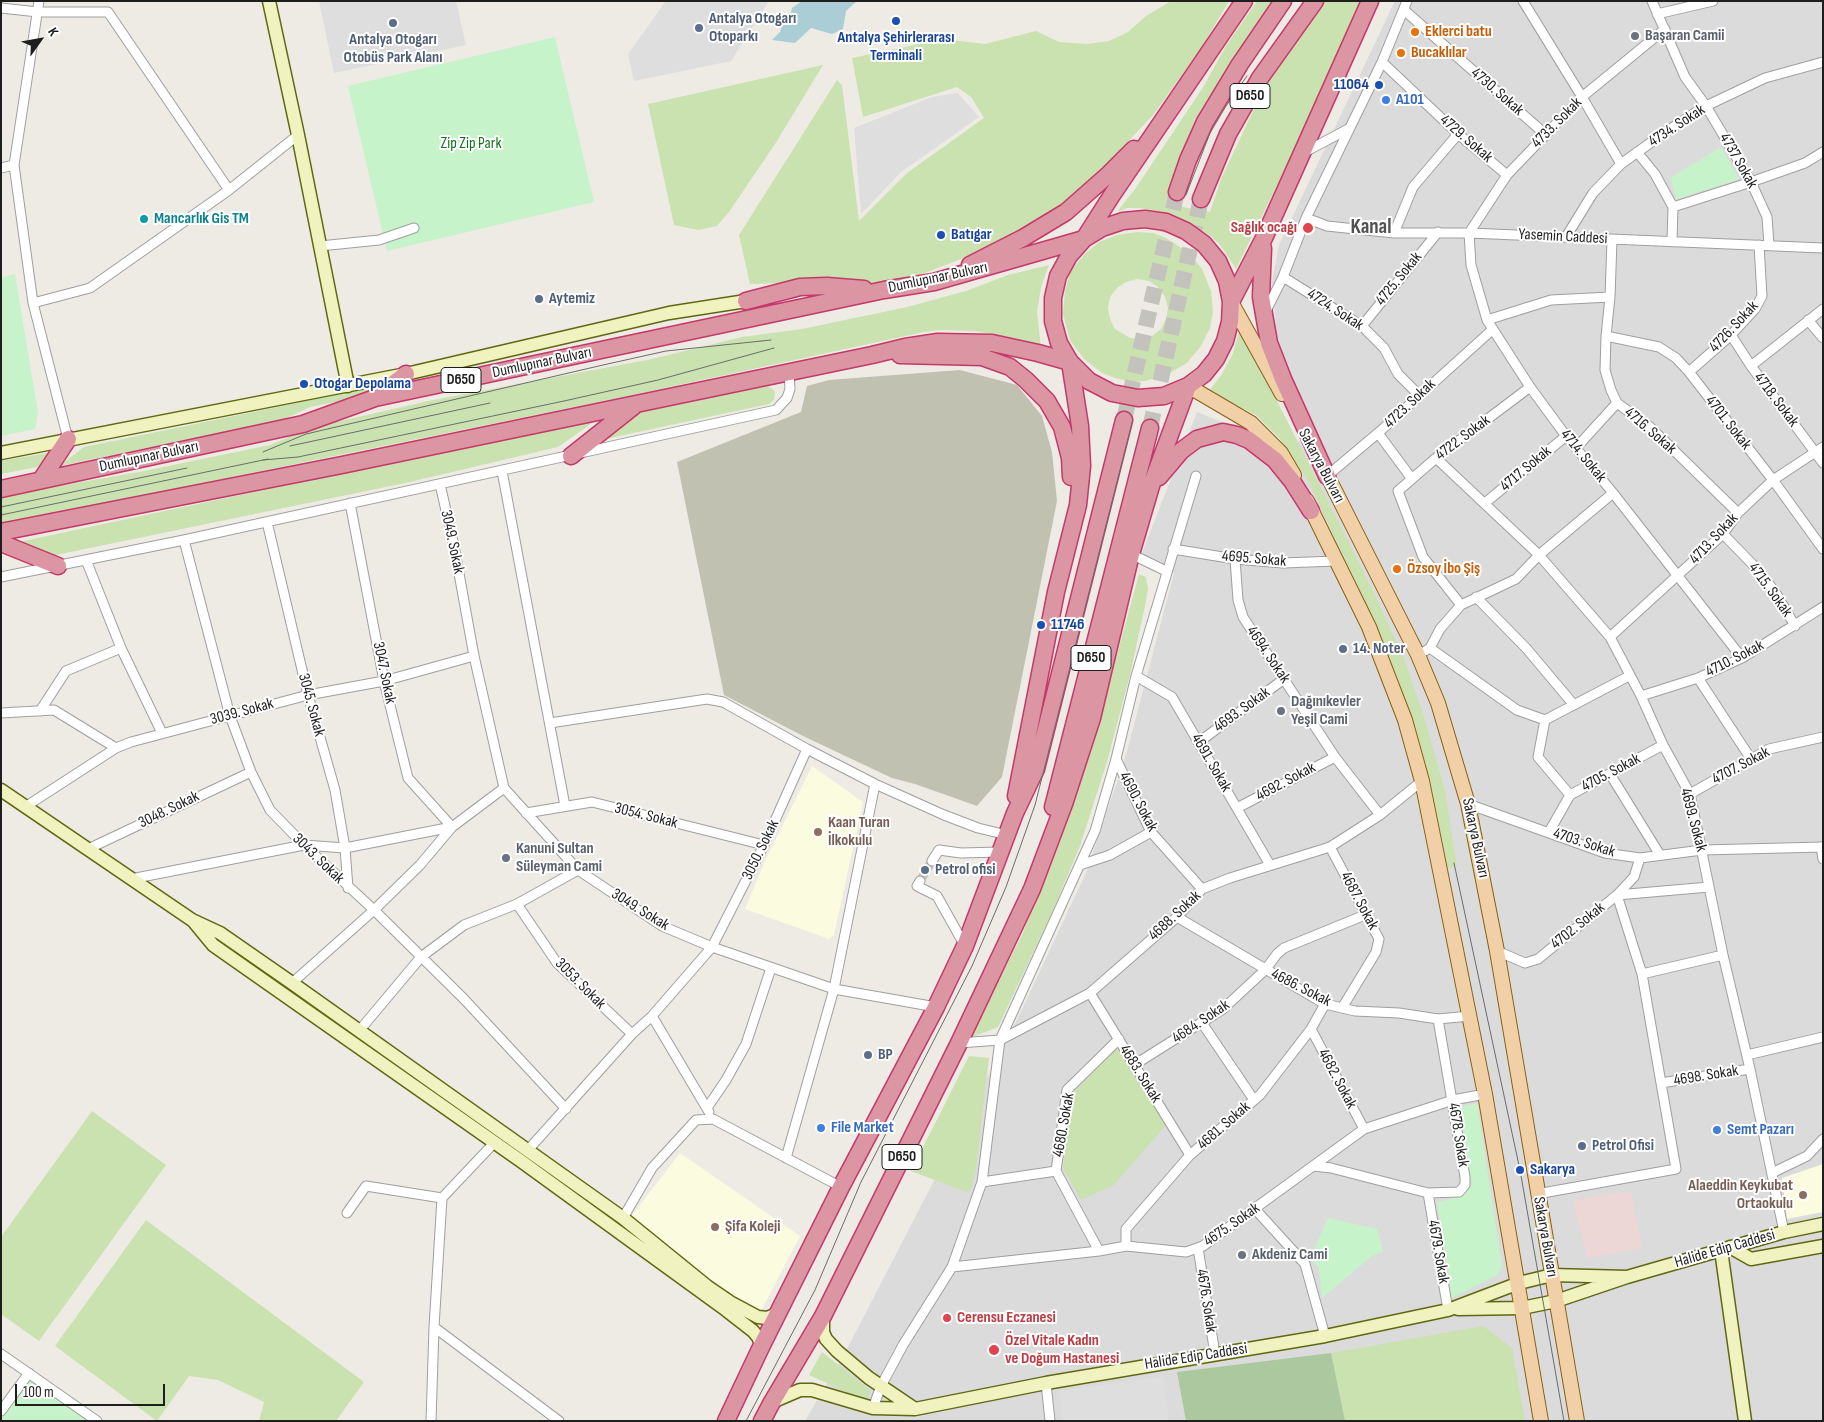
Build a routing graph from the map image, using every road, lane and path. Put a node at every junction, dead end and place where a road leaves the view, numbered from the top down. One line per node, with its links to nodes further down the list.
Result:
1 (39, 1): 13 (street)
2 (269, 1): 24 (street)
3 (1244, 1): 21 (highway)
4 (1283, 1): 34 (highway, D650)
5 (1315, 1): 35 (highway, D650)
6 (1370, 1): 27 (highway)
7 (1407, 1): 12 (street)
8 (1523, 1): 18 (street)
9 (1652, 1): 14 (street, 4737 Sokak)
10 (1712, 1): 14 (street)
11 (1, 8): 13 (street)
12 (1404, 10): 16 (street); 23 (street, 4730. Sokak)
13 (38, 12): 29 (street); 33 (street)
14 (1657, 14): 15 (street, 4737 Sokak)
15 (1665, 29): 18 (street, 4733. Sokak); 19 (street, 4737 Sokak)
16 (1382, 62): 20 (street); 22 (street, 4729. Sokak)
17 (1823, 62): 19 (street, 4734. Sokak)
18 (1582, 97): 23 (street, 4733. Sokak); 28 (street)
19 (1706, 106): 25 (street, 4734. Sokak); 32 (street, 4737 Sokak)
20 (1350, 128): 27 (street); 37 (street)
21 (1156, 129): 44 (highway); 52 (highway)
22 (1458, 134): 31 (street, 4729. Sokak); 40 (street)
23 (1545, 134): 31 (street, 4733. Sokak)
24 (298, 135): 33 (street); 49 (street)
25 (1637, 152): 28 (street, 4734. Sokak); 36 (street)
26 (1823, 152): 32 (street)
27 (1301, 155): 43 (highway)
28 (1621, 164): 42 (street, 4734. Sokak)
29 (14, 165): 30 (street); 57 (street)
30 (1, 168)
31 (1507, 175): 41 (street, 4733. Sokak)
32 (1752, 182): 36 (street); 48 (street, 4737 Sokak)
33 (229, 190): 57 (street)
34 (1177, 192)
35 (1201, 199)
36 (1673, 207): 46 (street)
37 (1306, 218): 40 (street, Yasemin Caddesi); 51 (street)
38 (414, 228): 49 (street)
39 (1438, 232): 40 (street, Yasemin Caddesi); 41 (street, Yasemin Caddesi); 62 (street, 4725. Sokak)
40 (1394, 233)
41 (1468, 233): 42 (street, Yasemin Caddesi); 60 (street, 4714. Sokak)
42 (1566, 237): 45 (street, Yasemin Caddesi)
43 (1264, 238): 56 (highway); 59 (highway)
44 (1084, 240): 52 (highway, Dumlupınar Bulvarı / D650); 56 (highway); 68 (highway)
45 (1612, 240): 46 (street, Yasemin Caddesi); 54 (street, 4716. Sokak)
46 (1672, 242): 47 (street, Yasemin Caddesi)
47 (1759, 244): 48 (street, Yasemin Caddesi); 64 (street, 4726. Sokak)
48 (1769, 245): 50 (street, Yasemin Caddesi)
49 (320, 246): 73 (street)
50 (1823, 248)
51 (1283, 277): 59 (street); 62 (street, 4724. Sokak)
52 (934, 282): 53 (highway, Dumlupınar Bulvarı / D650)
53 (884, 290): 55 (highway); 77 (highway, Dumlupınar Bulvarı / D650)
54 (1610, 297): 60 (street); 65 (street, 4716. Sokak)
55 (746, 301): 72 (street)
56 (1231, 302): 74 (highway); 93 (main road, Sakarya Bulvarı)
57 (33, 303): 84 (street)
58 (1823, 309): 61 (street)
59 (1263, 316): 93 (highway)
60 (1487, 320): 63 (street, 4714. Sokak)
61 (1808, 320): 66 (street); 69 (street)
62 (1362, 326): 76 (street, 4724. Sokak)
63 (1492, 330): 75 (street, 4714. Sokak); 76 (street, 4723. Sokak)
64 (1731, 335): 69 (street, 4718. Sokak); 71 (street, 4726. Sokak)
65 (1606, 336): 71 (street, 4701. Sokak); 79 (street, 4716. Sokak)
66 (1823, 338)
67 (872, 355): 68 (highway); 70 (highway); 110 (highway)
68 (1070, 362): 74 (highway); 110 (highway)
69 (1751, 366): 86 (street, 4718. Sokak)
70 (789, 372): 78 (highway); 88 (street)
71 (1689, 372): 96 (street, 4701. Sokak)
72 (406, 374): 73 (street); 77 (highway)
73 (348, 386): 84 (street)
74 (1188, 386): 98 (highway); 103 (main road, Sakarya Bulvarı)
75 (1530, 387): 83 (street, 4714. Sokak); 89 (street, 4722. Sokak)
76 (1419, 395): 82 (street, 4723. Sokak)
77 (375, 398): 95 (highway, Dumlupınar Bulvarı / D650)
78 (638, 403): 88 (highway); 106 (highway)
79 (1617, 403): 85 (street); 104 (street, 4716. Sokak)
80 (1124, 420): 166 (highway, D650)
81 (1150, 428): 191 (highway, D650)
82 (1378, 433): 93 (street, 4723. Sokak); 94 (street)
83 (1566, 436): 85 (street, 4714. Sokak); 102 (street, 4717. Sokak)
84 (68, 440): 87 (street); 95 (highway)
85 (1576, 448): 100 (street, 4714. Sokak)
86 (1819, 450): 90 (street, 4718. Sokak); 96 (street, 4713. Sokak)
87 (1, 453)
88 (571, 456): 91 (street)
89 (1436, 458): 94 (street, 4722. Sokak); 102 (street, 4699. Sokak)
90 (1823, 463)
91 (502, 471): 97 (street); 143 (street)
92 (1196, 476): 111 (street)
93 (1327, 476): 128 (main road, Sakarya Bulvarı)
94 (1412, 479): 123 (street, 4722. Sokak)
95 (41, 480): 99 (highway, Dumlupınar Bulvarı / D650)
96 (1773, 480): 104 (street, 4713. Sokak); 112 (street, 4701. Sokak)
97 (440, 484): 101 (street); 129 (street, 3049. Sokak)
98 (1152, 486): 103 (highway); 113 (highway)
99 (1, 489)
100 (1613, 492): 114 (street); 120 (street, 4714. Sokak)
101 (350, 503): 105 (street); 135 (street, 3047. Sokak)
102 (1485, 503): 114 (street, 4699. Sokak)
103 (1311, 511): 117 (main road, Sakarya Bulvarı)
104 (1738, 513): 107 (street, 4713. Sokak)
105 (267, 522): 108 (street); 136 (street, 3045. Sokak)
106 (1, 532)
107 (1723, 534): 120 (street, 4713. Sokak); 125 (street, 4715. Sokak)
108 (184, 540): 116 (street); 141 (street, 3043. Sokak)
109 (1, 543): 118 (highway)
110 (1069, 544): 166 (highway)
111 (1173, 549): 115 (street, 4695. Sokak); 119 (street)
112 (1823, 549)
113 (1131, 554): 119 (street); 191 (highway)
114 (1539, 555): 122 (street); 126 (street, 4699. Sokak)
115 (1235, 559): 117 (street, 4695. Sokak); 134 (street, 4694. Sokak)
116 (86, 560): 118 (street); 127 (street)
117 (1336, 560): 155 (main road, Sakarya Bulvarı)
118 (58, 566): 121 (street)
119 (1166, 570): 131 (street)
120 (1679, 576): 126 (street, 4713. Sokak); 130 (street, 4714. Sokak)
121 (1, 577)
122 (1476, 596): 123 (street); 138 (street)
123 (1461, 605): 128 (street)
124 (1823, 607): 125 (street, 4710. Sokak)
125 (1795, 626): 130 (street, 4710. Sokak)
126 (1610, 638): 132 (street, 4699. Sokak)
127 (121, 648): 139 (street); 144 (street)
128 (1424, 651): 142 (street); 161 (main road, Sakarya Bulvarı)
129 (474, 656): 135 (street, 3039. Sokak); 157 (street, 3049. Sokak)
130 (1742, 658): 133 (street, 4710. Sokak)
131 (1136, 676): 146 (street, 4691. Sokak); 151 (street)
132 (1629, 676): 137 (street, 4699. Sokak); 138 (street)
133 (1698, 678): 137 (street, 4710. Sokak); 152 (street)
134 (1284, 679): 146 (street, 4693. Sokak); 150 (street, 4694. Sokak)
135 (384, 681): 136 (street, 3039. Sokak); 168 (street, 3047. Sokak)
136 (308, 695): 141 (street, 3039. Sokak); 176 (street, 3045. Sokak)
137 (1641, 696): 147 (street, 4699. Sokak)
138 (1574, 705): 142 (street)
139 (40, 711): 140 (street); 148 (street)
140 (1, 713)
141 (230, 716): 144 (street, 3039. Sokak); 153 (street, 3043. Sokak)
142 (1545, 720): 160 (street)
143 (550, 723): 149 (street); 162 (street)
144 (162, 733): 148 (street, 3039. Sokak)
145 (1823, 737): 152 (street, 4707. Sokak)
146 (1199, 742): 164 (street, 4691. Sokak)
147 (1663, 745): 154 (street, 4705. Sokak); 159 (street, 4699. Sokak)
148 (116, 748): 163 (street, 3039. Sokak)
149 (807, 748): 156 (street); 173 (street, 3050. Sokak)
150 (1335, 756): 164 (street, 4692. Sokak); 167 (street, 4694. Sokak)
151 (1116, 759): 169 (street, 4690. Sokak); 184 (street)
152 (1751, 759): 159 (street, 4707. Sokak)
153 (251, 772): 172 (street, 3043. Sokak); 177 (street, 3048. Sokak)
154 (1610, 774): 160 (street, 4705. Sokak); 180 (street)
155 (1422, 781): 167 (street, 4688. Sokak); 214 (main road, Sakarya Bulvarı)
156 (875, 784): 171 (street); 208 (street)
157 (504, 788): 165 (street, 3049. Sokak); 168 (street)
158 (1, 790): 163 (street)
159 (1690, 794): 178 (street, 4699. Sokak)
160 (1570, 795): 170 (street, 4705. Sokak)
161 (1468, 804): 170 (street, 4703. Sokak); 201 (main road, Sakarya Bulvarı)
162 (565, 806): 165 (street, 3054. Sokak); 173 (street, 3054. Sokak)
163 (25, 807): 177 (street)
164 (1237, 808): 185 (street, 4691. Sokak)
165 (526, 813): 186 (street, 3049. Sokak)
166 (1015, 813): 171 (highway, D650)
167 (1380, 814): 174 (street, 4688. Sokak)
168 (452, 827): 176 (street); 195 (street)
169 (1152, 832): 184 (street); 192 (street, 4690. Sokak)
170 (1549, 832): 181 (street, 4703. Sokak)
171 (1007, 835): 179 (highway, D650)
172 (304, 845): 176 (street); 187 (street); 190 (street, 3043. Sokak)
173 (764, 846): 200 (street, 3050. Sokak)
174 (1330, 847): 185 (street, 4688. Sokak); 196 (street, 4687. Sokak)
175 (1822, 847): 178 (street, 4703. Sokak); 182 (street)
176 (346, 848): 190 (street, 3045. Sokak)
177 (88, 849): 187 (street)
178 (1702, 850): 180 (street, 4703. Sokak); 189 (street, 4699. Sokak)
179 (1000, 852): 183 (street); 199 (highway, D650)
180 (1660, 855): 181 (street, 4703. Sokak)
181 (1640, 858): 193 (street, 4702. Sokak)
182 (1823, 859)
183 (932, 861)
184 (1080, 866): 222 (street)
185 (1270, 866): 192 (street, 4688. Sokak)
186 (578, 870): 194 (street); 200 (street, 3049. Sokak)
187 (131, 879): 198 (street)
188 (920, 881): 199 (street)
189 (1709, 887): 193 (street); 202 (street, 4699. Sokak)
190 (348, 888): 195 (street, 3043. Sokak)
191 (1032, 889): 223 (highway, D650)
192 (1202, 889): 197 (street, 4688. Sokak)
193 (1616, 895): 201 (street, 4702. Sokak); 206 (street)
194 (517, 904): 203 (street); 219 (street, 3053. Sokak)
195 (374, 910): 203 (street, 3043. Sokak); 207 (street)
196 (1365, 915): 205 (street, 4684. Sokak); 212 (street, 4687. Sokak)
197 (1177, 917): 205 (street, 4686. Sokak); 209 (street, 4688. Sokak)
198 (192, 920): 207 (street); 236 (street)
199 (965, 946): 211 (highway, D650)
200 (712, 947): 204 (street, 3049. Sokak); 213 (street, 3050. Sokak)
201 (1497, 951): 246 (main road, Sakarya Bulvarı)
202 (1723, 955): 206 (street); 224 (street, 4699. Sokak)
203 (421, 956): 218 (street); 232 (street, 3043. Sokak)
204 (771, 968): 208 (street, 3049. Sokak); 231 (street)
205 (1265, 970): 210 (street, 4686. Sokak); 216 (street, 4684. Sokak)
206 (1642, 974): 227 (street)
207 (292, 983): 218 (street)
208 (834, 989): 211 (street, 3049. Sokak); 239 (street)
209 (1090, 993): 221 (street, 4683. Sokak); 222 (street, 4688. Sokak)
210 (1325, 1004): 212 (street, 4686. Sokak); 217 (street, 4681. Sokak)
211 (936, 1007): 244 (highway, D650)
212 (1342, 1008): 215 (street, 4686. Sokak)
213 (652, 1016): 219 (street, 3050. Sokak); 231 (street)
214 (1470, 1016): 215 (street, 4686. Sokak); 228 (main road, Sakarya Bulvarı)
215 (1438, 1019): 230 (street, 4678. Sokak)
216 (1202, 1023): 225 (street, 4684. Sokak); 229 (street)
217 (1311, 1029): 229 (street, 4681. Sokak); 234 (street, 4682. Sokak)
218 (359, 1031): 238 (street)
219 (632, 1034): 232 (street, 3050. Sokak)
220 (1823, 1037): 224 (street, 4698. Sokak)
221 (1119, 1039): 225 (street, 4683. Sokak); 241 (street, 4680. Sokak)
222 (1000, 1040): 223 (street, 4688. Sokak); 243 (street)
223 (959, 1043): 267 (highway, D650)
224 (1747, 1055): 226 (street, 4699. Sokak)
225 (1134, 1065): 237 (street, 4683. Sokak)
226 (1750, 1069): 227 (street, 4698. Sokak); 242 (street, 4699. Sokak)
227 (1661, 1083): 246 (street)
228 (1485, 1094): 230 (street, 4675. Sokak); 261 (main road, Sakarya Bulvarı)
229 (1254, 1100): 237 (street, 4681. Sokak)
230 (1453, 1100): 234 (street, 4675. Sokak); 245 (street, 4678. Sokak)
231 (707, 1108): 233 (street)
232 (566, 1109): 238 (street, 3050. Sokak)
233 (713, 1120): 239 (street); 250 (street)
234 (1364, 1129): 240 (street, 4675. Sokak)
235 (1823, 1139): 242 (street)
236 (494, 1143): 238 (street); 247 (street)
237 (1190, 1155): 253 (street, 4681. Sokak)
238 (524, 1156): 250 (street); 263 (street)
239 (786, 1158): 244 (street)
240 (1314, 1166): 245 (street, 4678. Sokak); 248 (street, 4675. Sokak)
241 (1056, 1171): 243 (street); 257 (street, 4680. Sokak)
242 (1772, 1173): 252 (street, 4699. Sokak)
243 (982, 1182): 258 (street)
244 (841, 1187): 266 (highway, D650)
245 (1428, 1194): 265 (street, 4679. Sokak)
246 (1537, 1194): 259 (main road, Sakarya Bulvarı)
247 (442, 1198): 249 (street); 268 (street)
248 (1255, 1209): 255 (street, 4675. Sokak); 269 (street)
249 (347, 1213)
250 (623, 1218): 263 (street)
251 (1823, 1224): 252 (street, Halide Edip Caddesi)
252 (1784, 1232): 256 (street, Halide Edip Caddesi)
253 (1126, 1246): 255 (street, 4675. Sokak); 257 (street, 4675. Sokak)
254 (1823, 1246): 256 (street)
255 (1198, 1248): 272 (street, 4676. Sokak)
256 (1726, 1249): 260 (street, Halide Edip Caddesi); 288 (street)
257 (1099, 1251): 258 (street, 4675. Sokak)
258 (952, 1266): 275 (street)
259 (1552, 1275): 260 (street); 261 (street); 262 (main road, Sakarya Bulvarı)
260 (1627, 1277): 262 (street)
261 (1519, 1283): 264 (main road, Sakarya Bulvarı); 265 (street)
262 (1556, 1301): 264 (street); 287 (main road, Sakarya Bulvarı)
263 (728, 1306): 266 (street); 270 (street)
264 (1522, 1308): 265 (street); 286 (main road, Sakarya Bulvarı)
265 (1448, 1310): 269 (street, Halide Edip Caddesi)
266 (777, 1314): 270 (highway, D650)
267 (823, 1316): 275 (street); 276 (highway, D650)
268 (434, 1328): 281 (street); 282 (street)
269 (1325, 1336): 272 (street, Halide Edip Caddesi)
270 (762, 1345): 283 (highway, D650)
271 (1, 1354): 273 (street)
272 (1215, 1354): 274 (street, Halide Edip Caddesi)
273 (29, 1373): 279 (street); 280 (street)
274 (1046, 1383): 278 (street, Halide Edip Caddesi); 285 (street)
275 (880, 1386): 277 (street); 278 (street)
276 (772, 1402): 277 (street, Halide Edip Caddesi); 284 (highway, D650)
277 (873, 1408): 278 (street, Halide Edip Caddesi)
278 (915, 1409)
279 (1, 1411)
280 (97, 1421)
281 (431, 1421)
282 (559, 1421)
283 (726, 1421)
284 (762, 1421)
285 (1050, 1421)
286 (1541, 1421)
287 (1577, 1421)
288 (1745, 1421)

